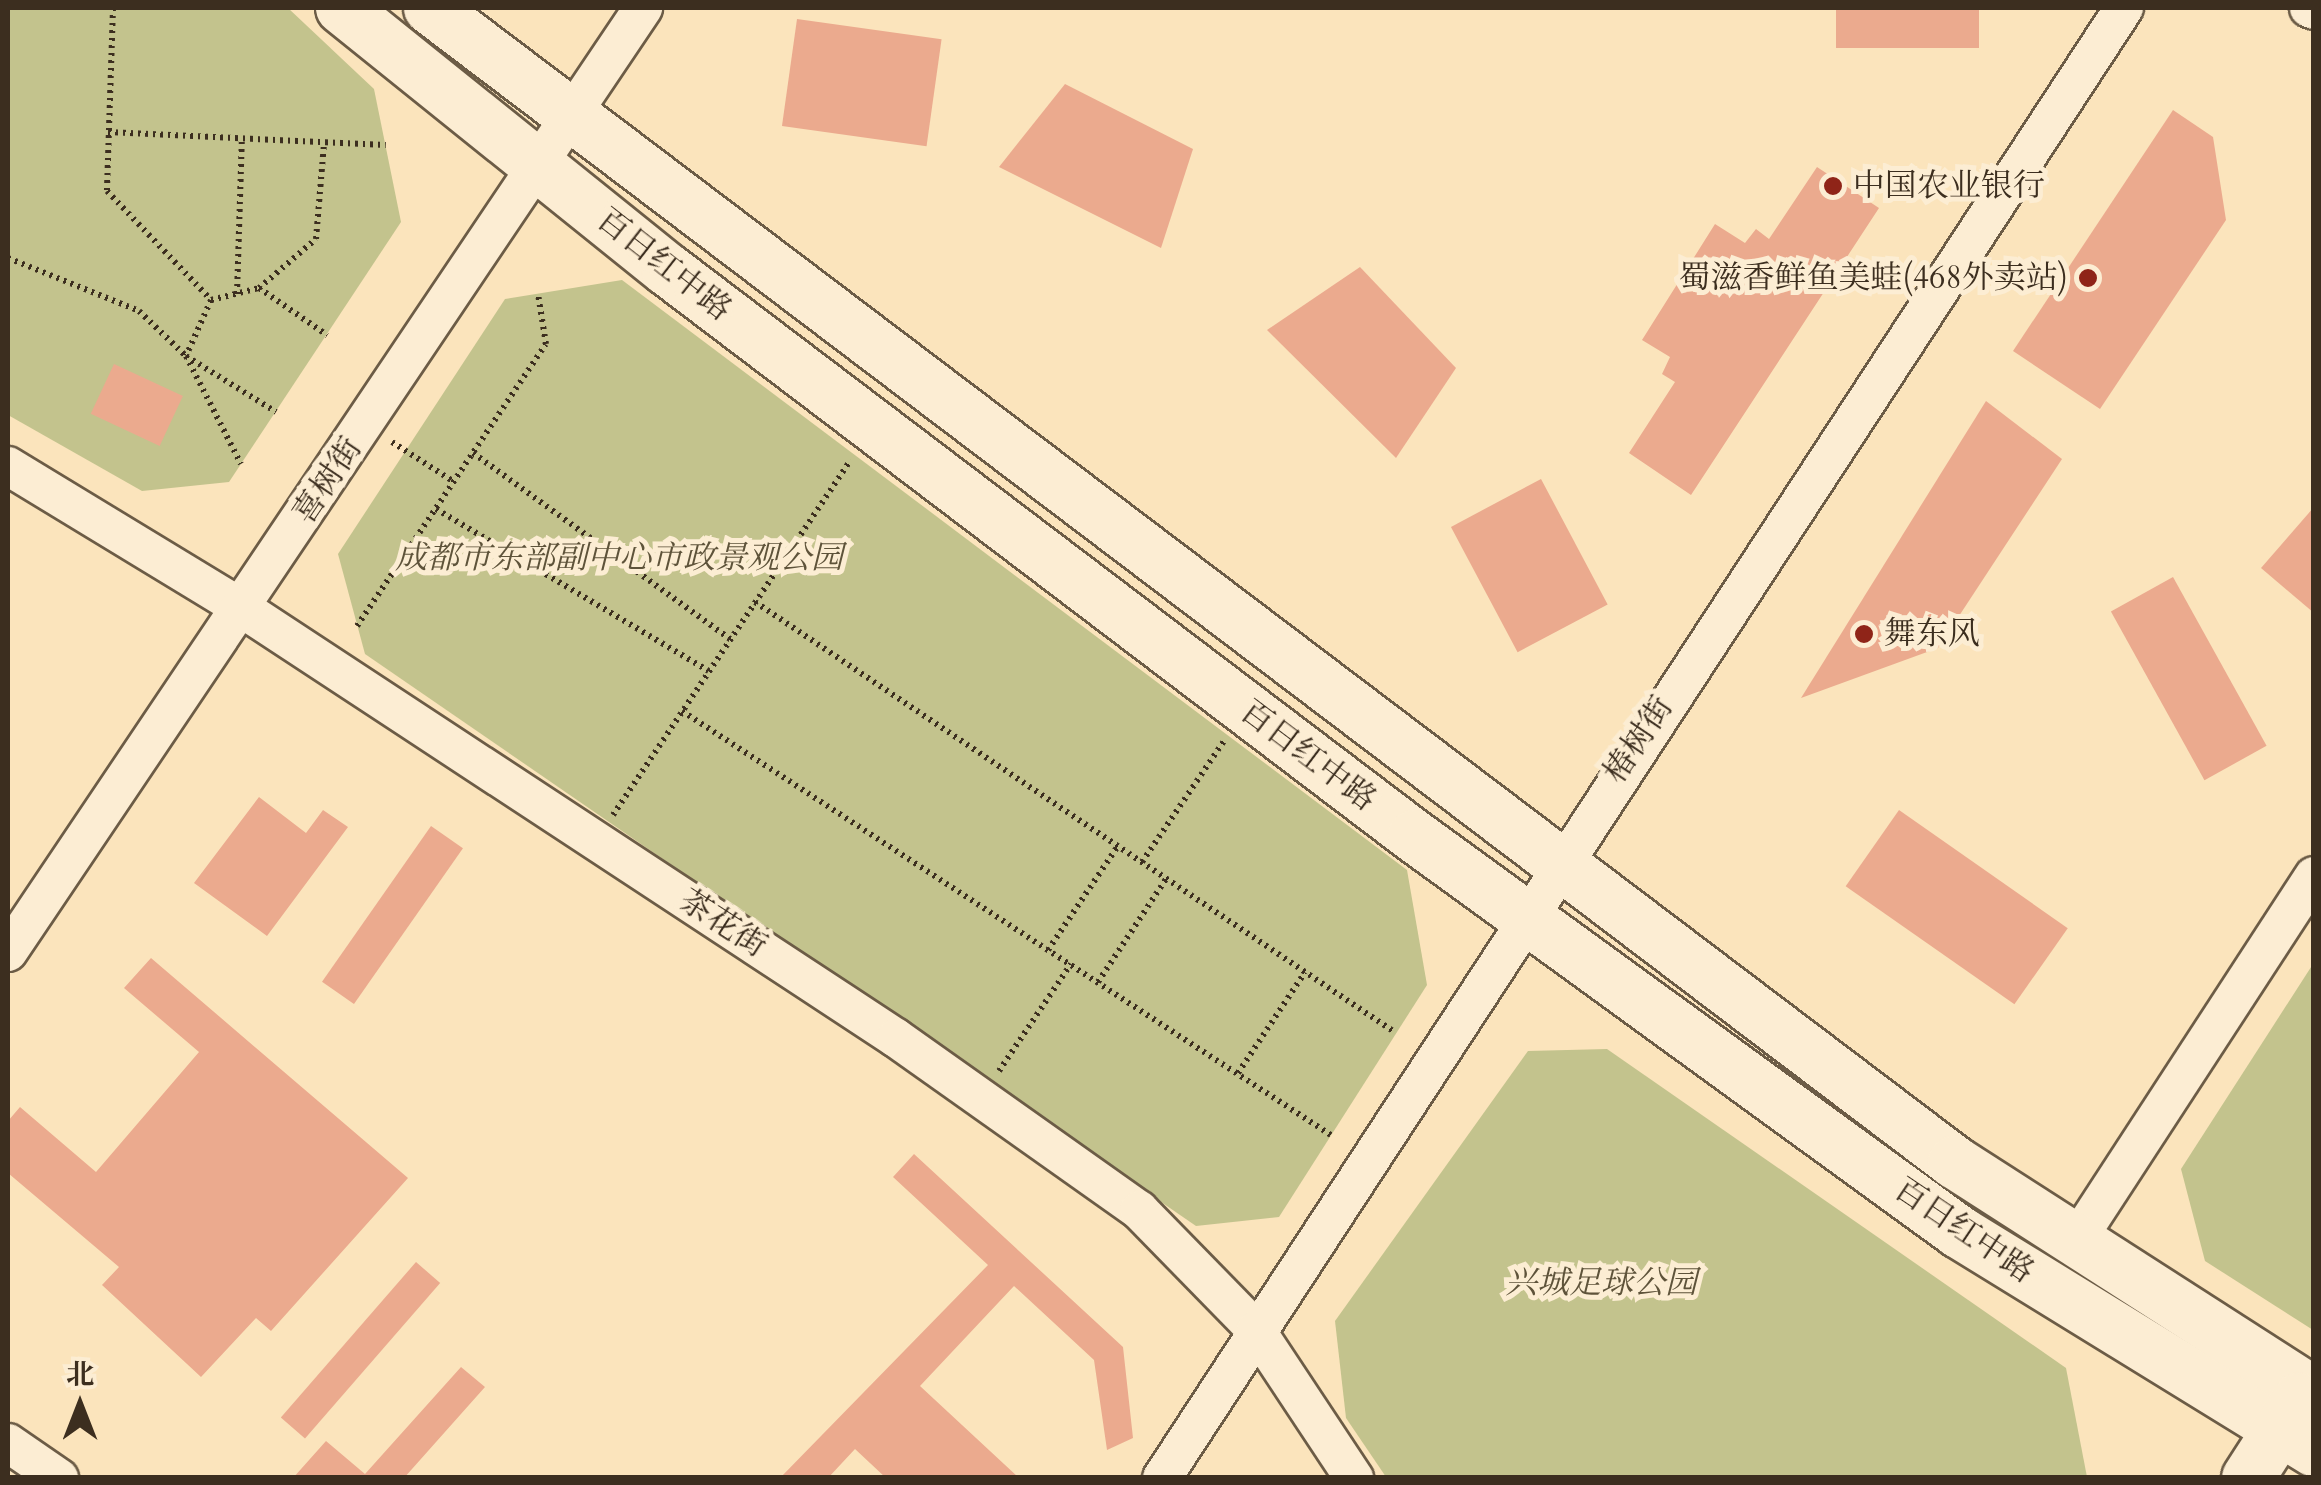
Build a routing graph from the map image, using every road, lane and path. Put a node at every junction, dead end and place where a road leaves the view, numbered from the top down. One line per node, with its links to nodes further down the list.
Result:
1 (112, 8): 7 (path)
2 (342, 8): 11 (street, 百日红中路)
3 (430, 8): 6 (street, 百日红中路)
4 (643, 8): 6 (street, 喜树街)
5 (2124, 8): 37 (street, 椿树街)
6 (571, 116): 11 (street, 喜树街); 37 (street, 百日红中路)
7 (108, 132): 8 (path); 16 (path)
8 (242, 138): 9 (path); 14 (path)
9 (324, 142): 10 (path); 13 (path)
10 (386, 145)
11 (538, 166): 20 (street, 喜树街); 40 (street, 百日红中路)
12 (8, 258): 18 (path)
13 (258, 288): 14 (path); 17 (path)
14 (238, 294): 16 (path)
15 (538, 294): 21 (path)
16 (211, 300): 18 (path)
17 (327, 335)
18 (186, 356): 19 (path); 23 (path)
19 (276, 412)
20 (365, 425): 25 (path); 28 (street, 喜树街)
21 (474, 454): 25 (path); 30 (path)
22 (854, 454): 27 (path)
23 (241, 464)
24 (8, 466): 28 (street, 茶花街)
25 (454, 482): 26 (path)
26 (436, 509): 29 (path); 31 (path)
27 (756, 602): 30 (path); 35 (path)
28 (243, 609): 42 (street, 喜树街); 51 (street, 茶花街)
29 (358, 626)
30 (731, 640): 31 (path)
31 (710, 671): 32 (path)
32 (682, 712): 34 (path); 41 (path)
33 (1228, 736): 36 (path)
34 (608, 822)
35 (1118, 846): 36 (path); 41 (path)
36 (1142, 862): 39 (path)
37 (1555, 867): 40 (street, 椿树街); 50 (street, 百日红中路)
38 (2314, 876): 50 (street)
39 (1166, 879): 44 (path); 45 (path)
40 (1524, 915): 51 (street, 椿树街); 52 (street, 百日红中路)
41 (1048, 950): 43 (path)
42 (8, 952)
43 (1071, 964): 45 (path); 48 (path)
44 (1305, 972): 46 (path); 47 (path)
45 (1098, 982): 47 (path)
46 (1396, 1033)
47 (1238, 1074): 49 (path)
48 (990, 1084)
49 (1331, 1134)
50 (2078, 1238): 52 (street, 百日红中路)
51 (1256, 1330): 55 (street, 椿树街); 56 (street, 茶花街)
52 (2303, 1415): 57 (street)
53 (8, 1443): 54 (street)
54 (59, 1478)
55 (1162, 1478)
56 (1354, 1478)
57 (2248, 1478)

